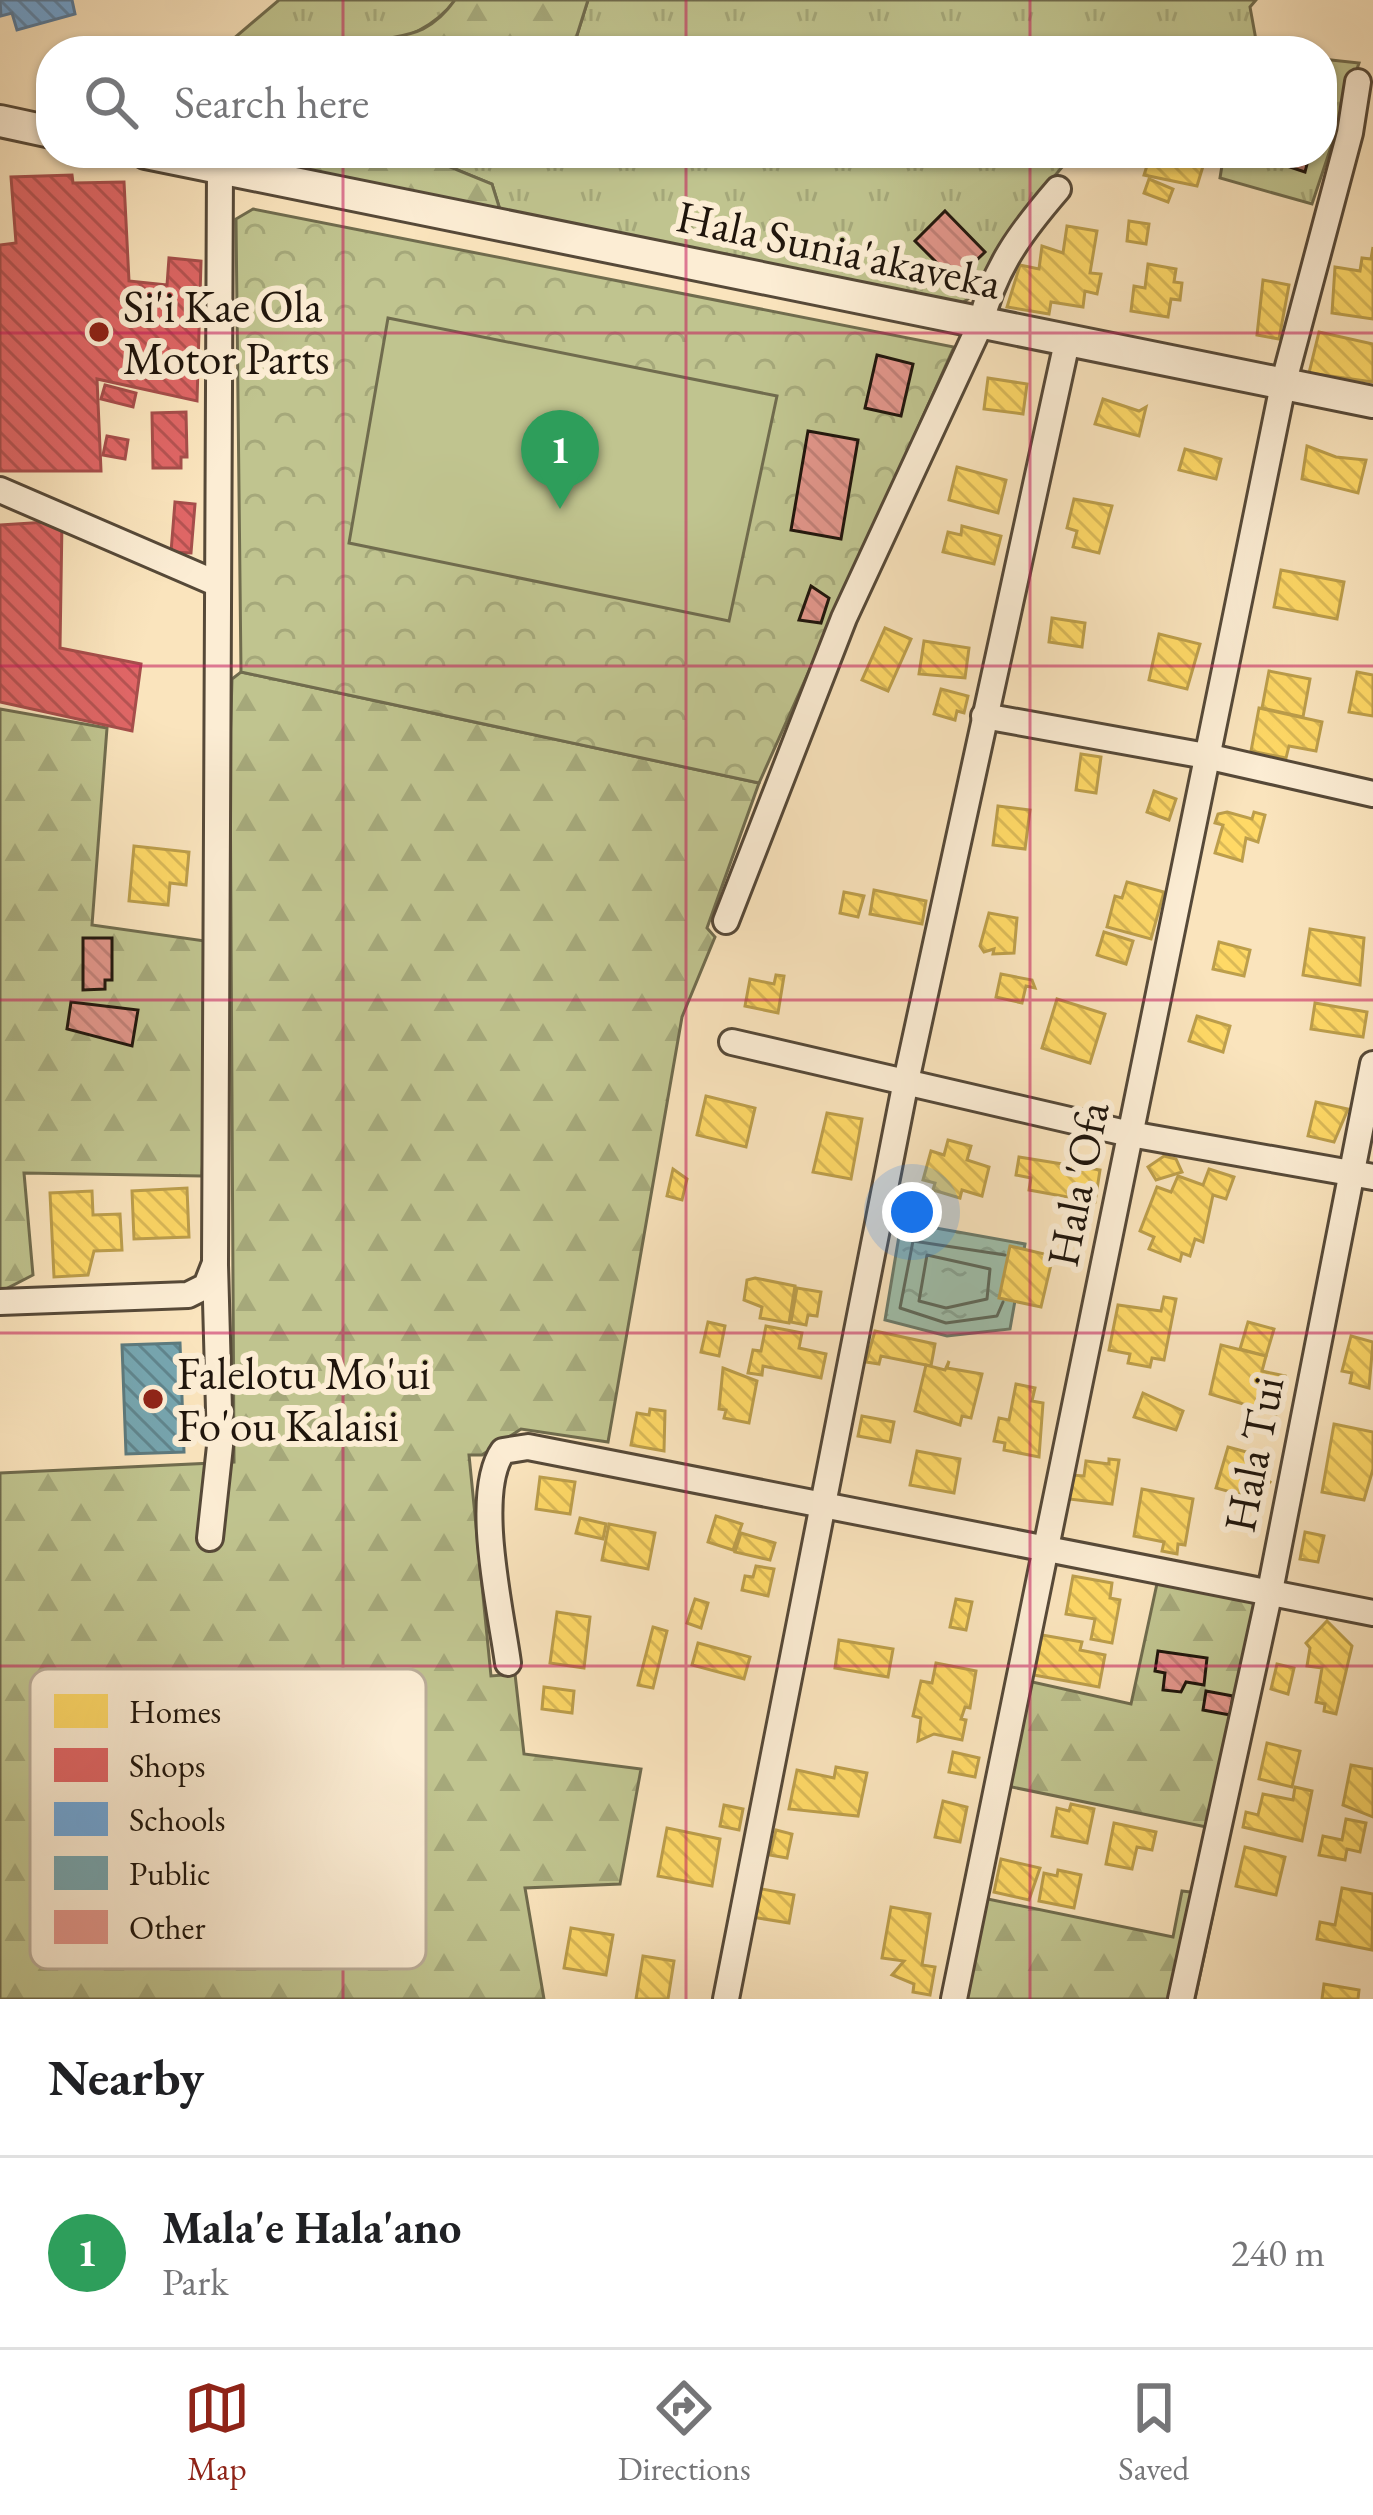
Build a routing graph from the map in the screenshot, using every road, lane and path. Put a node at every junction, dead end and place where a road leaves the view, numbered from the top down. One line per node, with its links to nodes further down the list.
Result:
1 (1358, 82): 9 (street, Hala 'Ofa)
2 (0, 121): 3 (street)
3 (36, 129)
4 (215, 168): 5 (street, Hala Sunia'akaveka)
5 (220, 169): 7 (street, Hala Sunia'akaveka); 12 (street)
6 (1058, 189): 7 (street)
7 (981, 323): 8 (street, Hala Sunia'akaveka); 16 (street)
8 (1067, 342): 9 (street, Hala Sunia'akaveka); 13 (street)
9 (1282, 385): 10 (street, Hala Sunia'akaveka); 14 (street, Hala 'Ofa)
10 (1373, 402)
11 (0, 490): 12 (street)
12 (218, 584): 22 (street)
13 (984, 716): 14 (street); 19 (street)
14 (1206, 756): 15 (street); 20 (street, Hala 'Ofa)
15 (1373, 794)
16 (726, 921)
17 (732, 1042): 19 (street)
18 (1373, 1064): 21 (street, Hala Tui)
19 (905, 1086): 20 (street); 24 (street)
20 (1130, 1134): 21 (street); 26 (street, Hala 'Ofa)
21 (1362, 1175): 27 (street, Hala Tui)
22 (215, 1263): 23 (street); 25 (street)
23 (0, 1301)
24 (824, 1505): 26 (street); 29 (street); 30 (street)
25 (210, 1538)
26 (1046, 1549): 27 (street); 31 (street, Hala 'Ofa)
27 (1270, 1591): 28 (street); 32 (street, Hala Tui)
28 (1373, 1613)
29 (508, 1663)
30 (726, 1999)
31 (954, 1999)
32 (1181, 1999)

